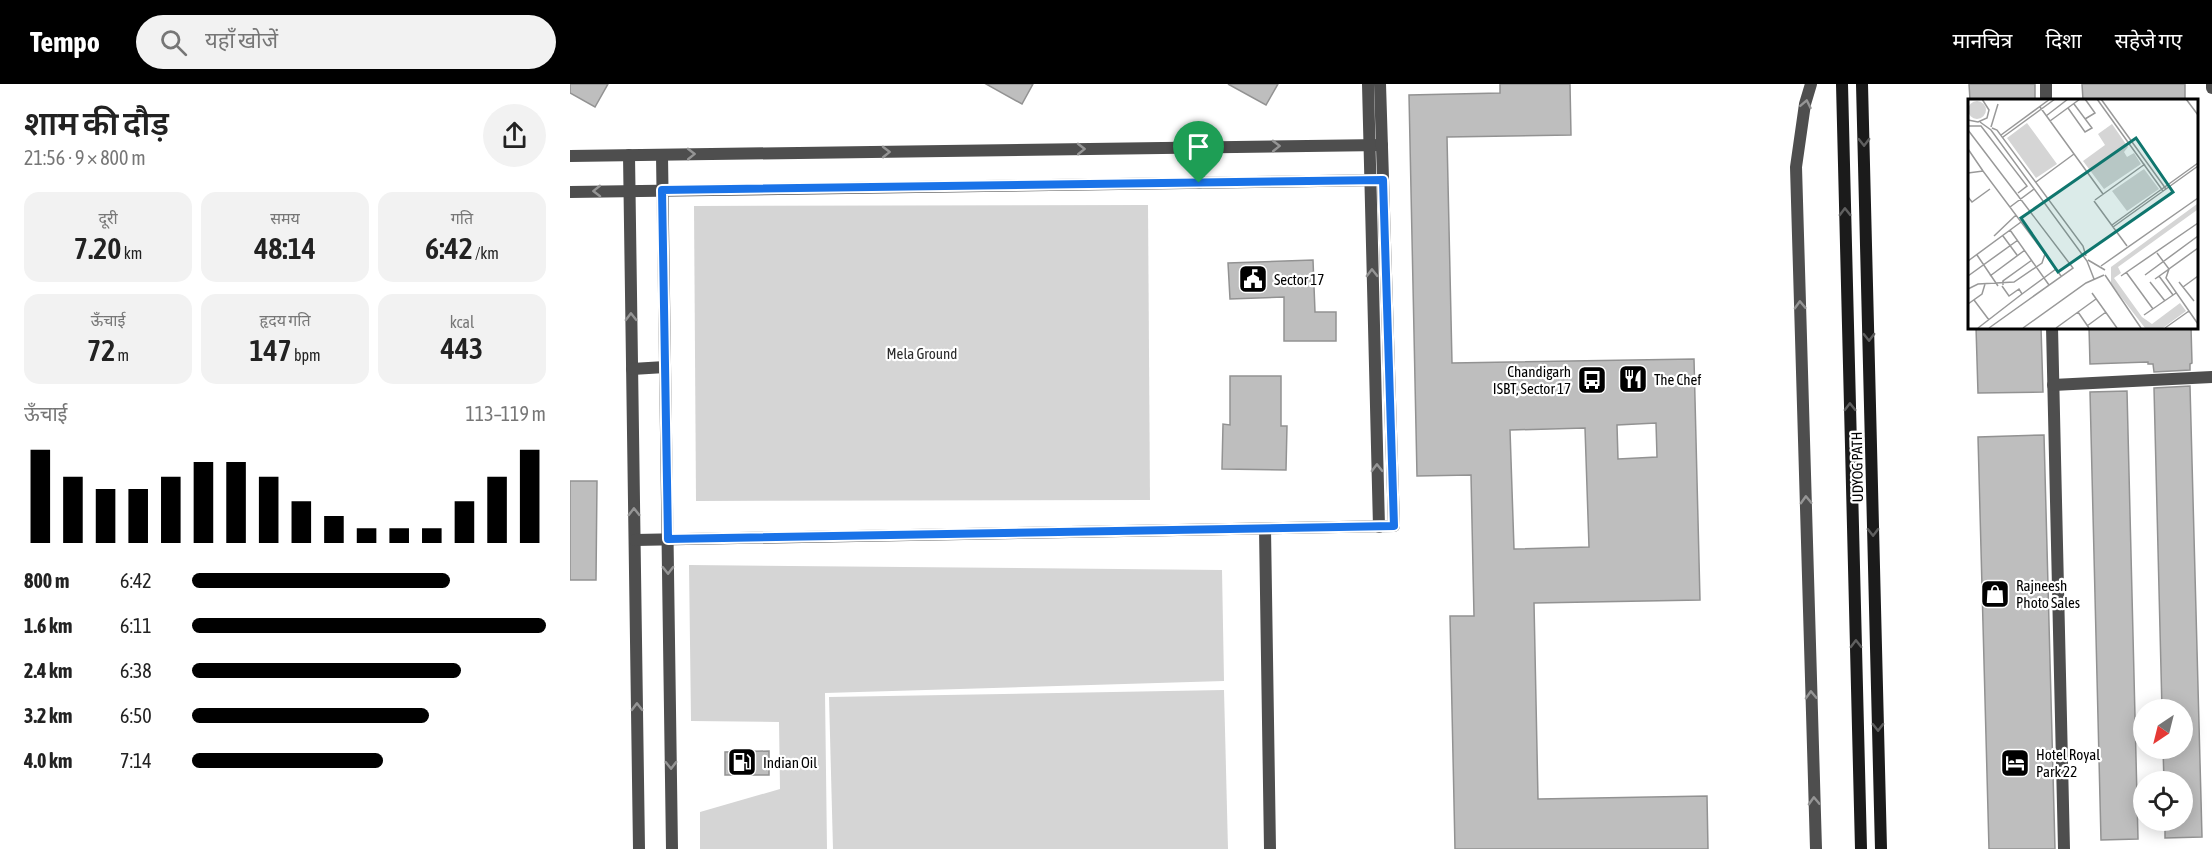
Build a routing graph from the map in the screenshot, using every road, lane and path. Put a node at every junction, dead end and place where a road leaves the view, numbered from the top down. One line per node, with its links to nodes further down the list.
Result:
1 (1368, 84): 8 (street)
2 (1380, 84): 8 (street)
3 (1812, 84): 29 (street, one-way to 3)
4 (1842, 84): 30 (main road, UDYOG PATH, one-way to 4)
5 (1862, 84): 31 (main road, UDYOG PATH, one-way to 31)
6 (2212, 84): 7 (street)
7 (2212, 88)
8 (1375, 145): 9 (street, one-way to 8); 13 (street)
9 (1199, 147): 11 (street, one-way to 9); 14 (street)
10 (629, 155): 11 (street); 12 (street); 16 (street)
11 (662, 155): 15 (street)
12 (570, 156)
13 (1376, 180): 14 (street); 23 (street)
14 (1199, 183): 15 (street)
15 (662, 190): 16 (street); 19 (street)
16 (629, 191): 17 (street, one-way to 17); 20 (street, one-way to 16)
17 (570, 192)
18 (2052, 328): 22 (street)
19 (665, 367): 20 (street); 24 (street)
20 (632, 369): 25 (street, one-way to 20)
21 (2212, 377): 22 (street)
22 (2053, 385): 32 (street)
23 (1265, 529): 24 (street); 28 (street)
24 (668, 539): 25 (street); 27 (street, one-way to 27)
25 (634, 540): 26 (street, one-way to 25)
26 (639, 849)
27 (672, 849)
28 (1270, 849)
29 (1816, 849)
30 (1861, 849)
31 (1881, 849)
32 (2064, 849)

